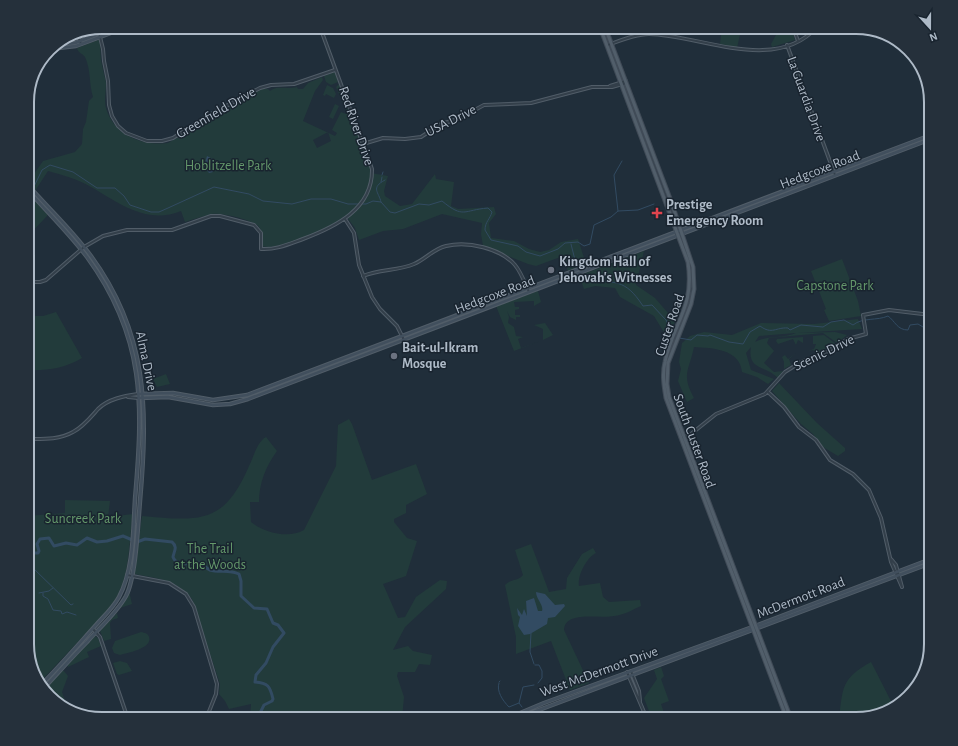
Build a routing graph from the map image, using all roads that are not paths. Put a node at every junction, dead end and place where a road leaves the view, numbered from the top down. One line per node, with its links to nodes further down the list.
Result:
1 (108, 34): 8 (main road)
2 (323, 34): 18 (street, Red River Drive)
3 (603, 34): 15 (main road, Custer Road)
4 (608, 34): 14 (main road, Custer Road)
5 (796, 34): 11 (street)
6 (809, 34): 11 (street)
7 (95, 35): 10 (main road)
8 (100, 37): 13 (main road); 18 (street, Greenfield Drive)
9 (79, 38): 10 (street)
10 (80, 41): 12 (main road); 13 (street)
11 (798, 41): 16 (street)
12 (66, 44)
13 (81, 44): 17 (main road)
14 (612, 44): 15 (street); 16 (street); 19 (main road, Custer Road)
15 (608, 45): 19 (main road, Custer Road)
16 (787, 45): 22 (street, La Guardia Drive)
17 (59, 49)
18 (336, 69): 21 (street, Red River Drive)
19 (625, 83): 21 (street, USA Drive); 29 (main road, Custer Road)
20 (924, 140): 22 (main road, Hedgcoxe Road)
21 (364, 144): 27 (street, Red River Drive)
22 (834, 174): 26 (main road, Hedgcoxe Road); 28 (main road, Hedgcoxe Road)
23 (34, 193): 25 (main road, Alma Drive)
24 (34, 196): 25 (main road, Alma Drive)
25 (37, 198): 32 (main road, Alma Drive)
26 (720, 215): 28 (main road); 29 (main road, Hedgcoxe Road)
27 (345, 219): 32 (street, Red River Drive); 36 (street)
28 (722, 219): 30 (main road, Hedgcoxe Road)
29 (679, 231): 30 (main road, Custer Road); 31 (main road, Hedgcoxe Road)
30 (681, 235): 33 (main road, Hedgcoxe Road); 43 (main road, Custer Road)
31 (639, 246): 33 (main road); 34 (main road, Hedgcoxe Road)
32 (82, 248): 37 (street); 44 (main road, Alma Drive)
33 (640, 250): 35 (main road, Hedgcoxe Road)
34 (605, 259): 35 (main road); 38 (main road, Hedgcoxe Road)
35 (606, 263): 39 (main road, Hedgcoxe Road)
36 (363, 276): 38 (street); 41 (street)
37 (34, 282)
38 (527, 288): 39 (street); 41 (main road, Hedgcoxe Road)
39 (529, 292): 42 (main road, Hedgcoxe Road)
40 (924, 314): 45 (street, Scenic Drive)
41 (402, 336): 42 (street); 46 (main road, Hedgcoxe Road)
42 (404, 340): 50 (main road, Hedgcoxe Road)
43 (670, 351): 53 (main road, South Custer Road)
44 (137, 363): 47 (main road, Alma Drive); 48 (main road, Alma Drive)
45 (768, 392): 53 (street, Scenic Drive); 57 (street)
46 (173, 393): 47 (main road, Hedgcoxe Road); 50 (main road)
47 (143, 394): 48 (main road, Hedgcoxe Road); 49 (main road, Alma Drive)
48 (139, 396): 49 (main road, Hedgcoxe Road); 51 (main road, Alma Drive); 54 (street, Hedgcoxe Road)
49 (144, 398): 50 (main road, Hedgcoxe Road); 52 (main road, Alma Drive)
50 (173, 398)
51 (141, 429): 52 (main road); 58 (main road, Alma Drive)
52 (144, 429): 59 (main road, Alma Drive)
53 (682, 438): 64 (main road)
54 (34, 439)
55 (924, 562): 57 (main road, McDermott Road)
56 (924, 566): 60 (main road, McDermott Road)
57 (897, 572): 60 (street); 61 (main road, McDermott Road)
58 (127, 575): 59 (street); 63 (main road, Alma Drive)
59 (132, 576): 65 (main road, Alma Drive); 78 (street)
60 (898, 576): 62 (main road, McDermott Road)
61 (787, 614): 62 (main road); 64 (main road, McDermott Road)
62 (788, 618): 64 (main road, McDermott Road)
63 (93, 629): 65 (street); 71 (main road, Alma Drive)
64 (754, 629): 66 (main road, McDermott Road); 67 (main road, McDermott Road); 69 (main road)
65 (96, 632): 72 (main road, Alma Drive); 77 (street)
66 (710, 642): 67 (main road); 68 (main road, McDermott Road)
67 (712, 646): 68 (main road, McDermott Road)
68 (678, 656): 70 (main road, West McDermott Drive)
69 (769, 668): 82 (main road); 83 (main road)
70 (630, 673): 73 (street); 74 (street); 76 (main road, West McDermott Drive)
71 (45, 681)
72 (48, 684)
73 (634, 687): 74 (street); 75 (street)
74 (638, 689): 75 (street)
75 (640, 702): 81 (street)
76 (545, 705): 79 (main road, West McDermott Drive); 80 (main road, West McDermott Drive)
77 (126, 712)
78 (209, 712)
79 (526, 712)
80 (530, 712)
81 (644, 712)
82 (785, 712)
83 (788, 712)

